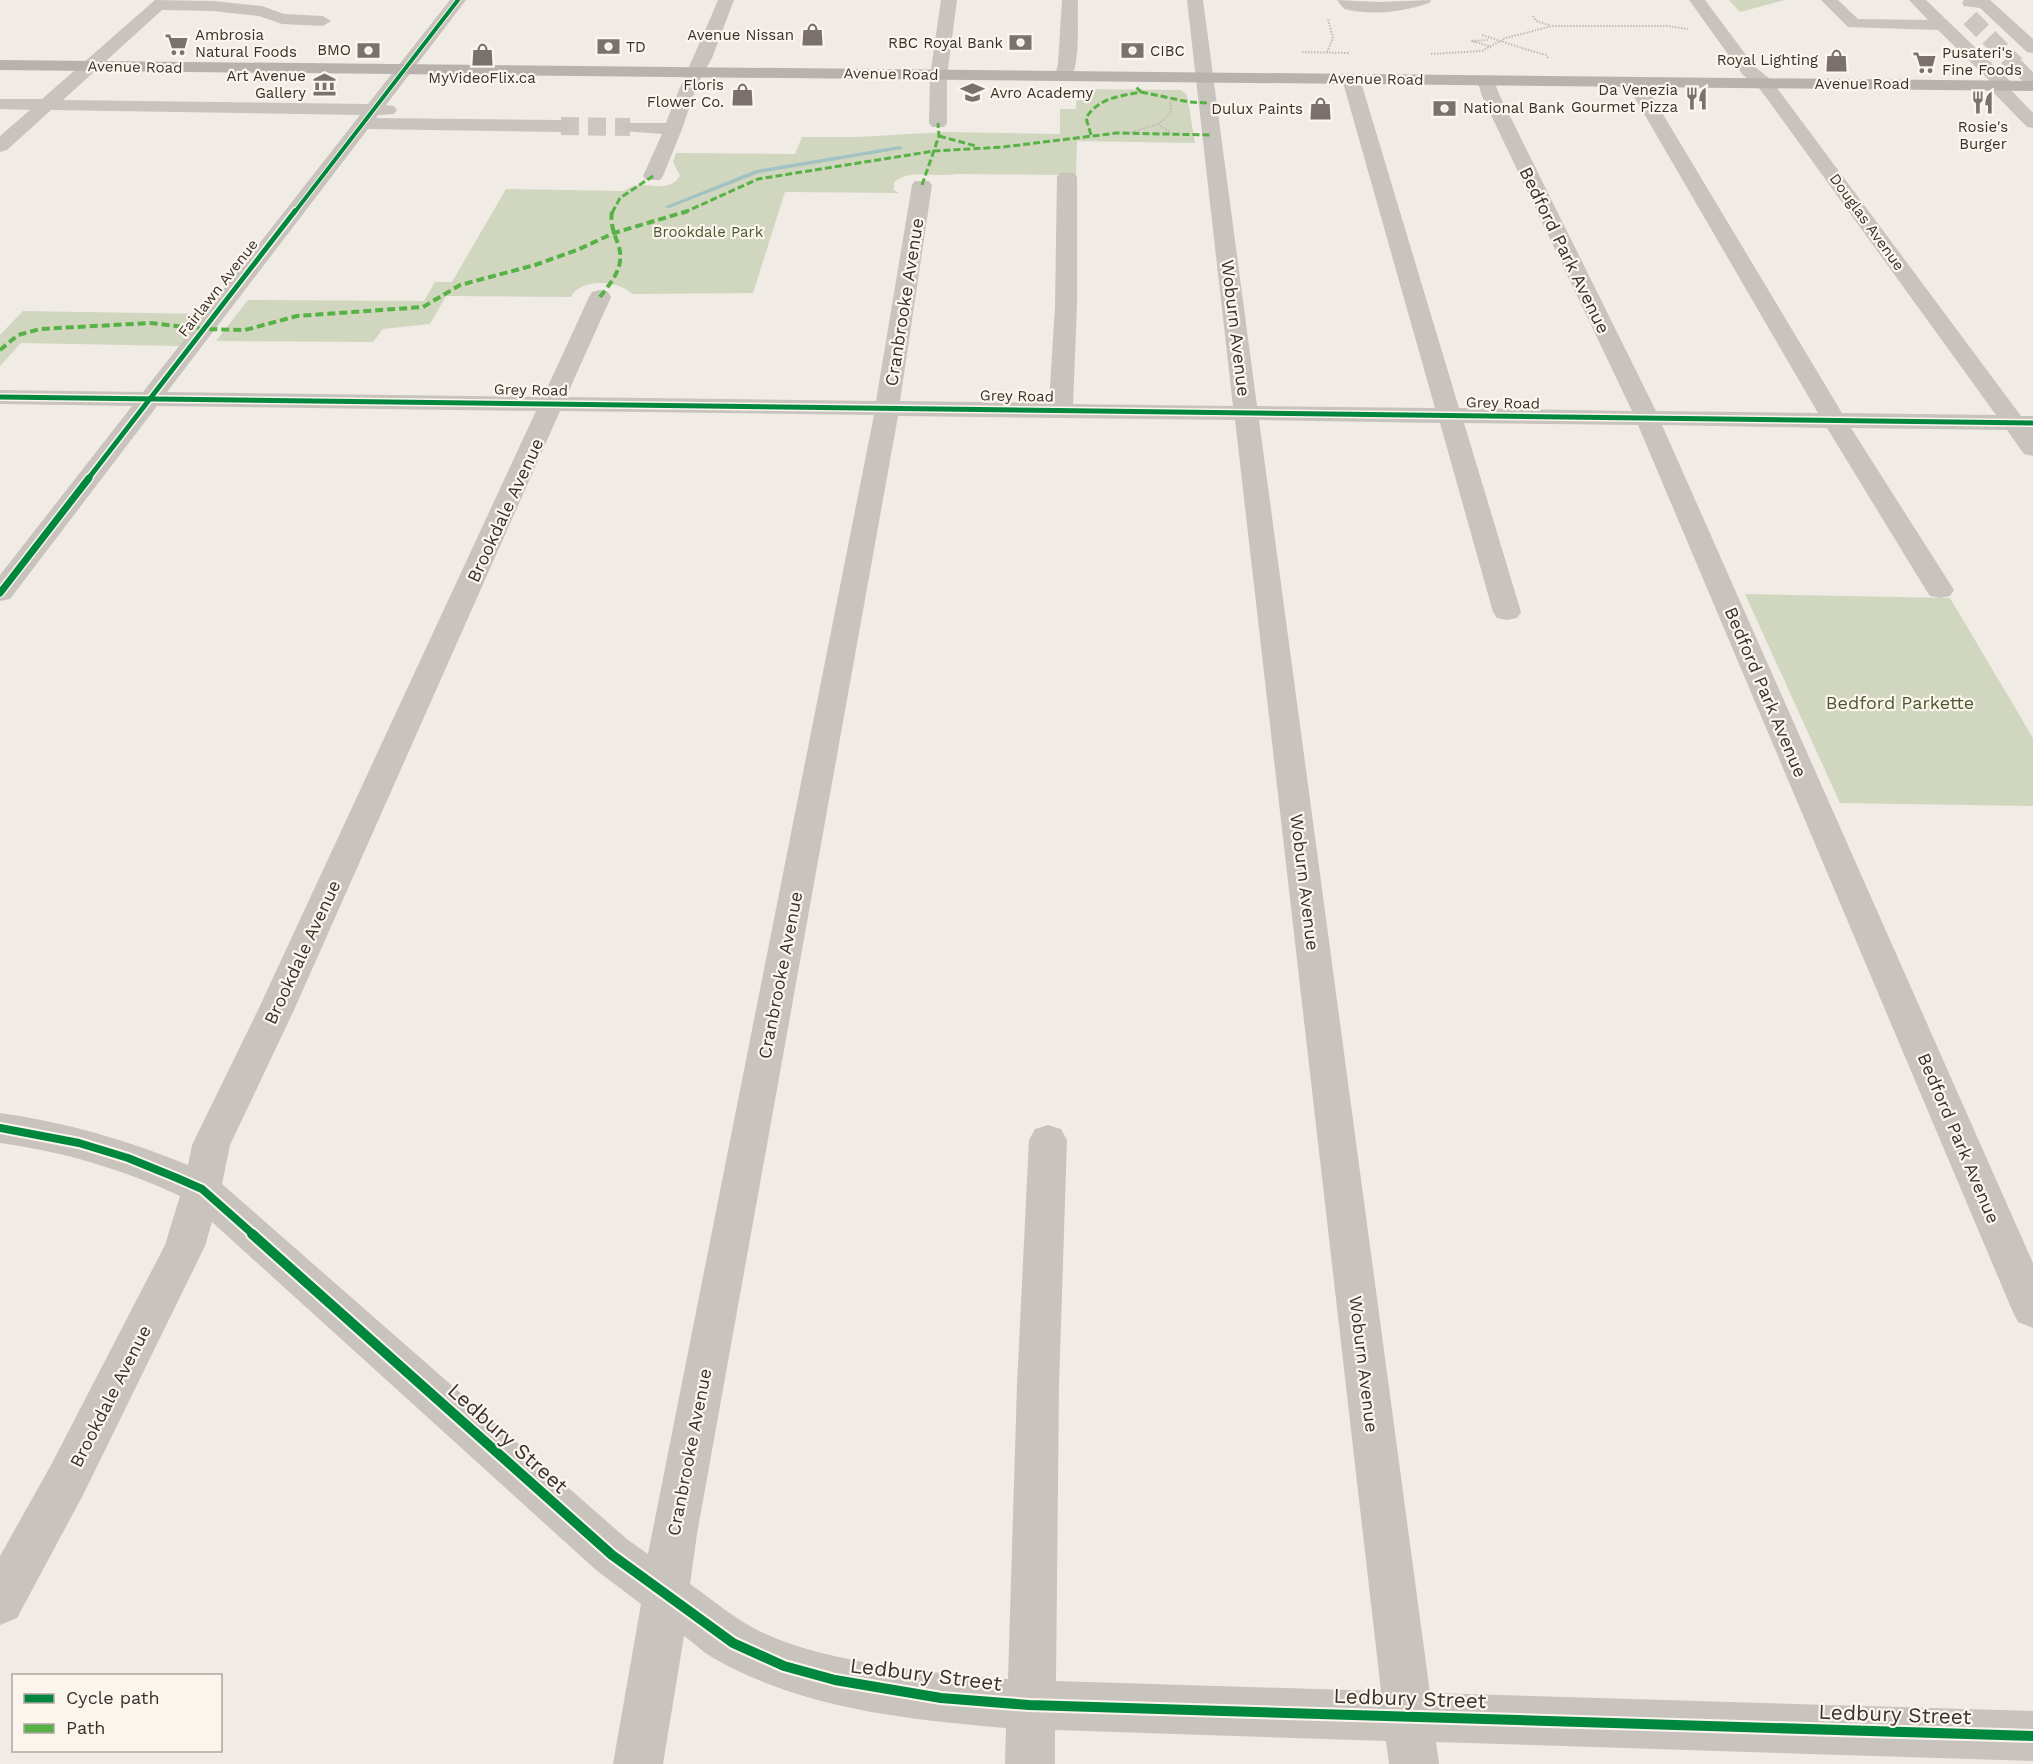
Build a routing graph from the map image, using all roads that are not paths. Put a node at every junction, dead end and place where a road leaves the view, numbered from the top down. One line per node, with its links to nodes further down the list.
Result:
1 (251, 0): 12 (street)
2 (458, 0): 24 (street, Fairlawn Avenue)
3 (726, 0): 25 (street)
4 (949, 0): 26 (street)
5 (1070, 0): 27 (street)
6 (1195, 0): 28 (street, Woburn Avenue)
7 (1345, 0): 16 (street)
8 (1370, 0): 16 (street)
9 (1423, 0): 16 (street)
10 (1697, 0): 32 (street, Douglas Avenue)
11 (161, 2): 17 (street); 23 (street)
12 (285, 2): 17 (street)
13 (1834, 5): 14 (street); 19 (street)
14 (1922, 5): 19 (street)
15 (1965, 6): 20 (street)
16 (1392, 7)
17 (278, 18): 18 (street)
18 (323, 21)
19 (1943, 25): 34 (street)
20 (2033, 48)
21 (0, 65): 23 (main road, Avenue Road)
22 (2016, 65): 33 (street)
23 (90, 66): 24 (main road, Avenue Road); 36 (street)
24 (403, 69): 25 (main road, Avenue Road); 37 (street, Fairlawn Avenue)
25 (695, 72): 26 (main road, Avenue Road); 42 (street)
26 (937, 75): 27 (main road, Avenue Road); 38 (street)
27 (1064, 76): 28 (main road, Avenue Road)
28 (1205, 77): 29 (main road, Avenue Road); 53 (street, Woburn Avenue)
29 (1351, 79): 30 (main road, Avenue Road); 54 (street)
30 (1486, 80): 31 (main road, Avenue Road); 55 (street, Bedford Park Avenue)
31 (1634, 81): 32 (main road, Avenue Road); 56 (street)
32 (1764, 83): 34 (main road, Avenue Road); 57 (street, Douglas Avenue)
33 (2033, 84): 34 (main road, Avenue Road)
34 (2001, 85): 39 (street)
35 (0, 104): 36 (street)
36 (46, 105): 37 (street); 43 (street)
37 (376, 115): 40 (street); 49 (street, Fairlawn Avenue)
38 (939, 123)
39 (2033, 123)
40 (561, 126)
41 (630, 127): 42 (street)
42 (673, 129): 44 (street)
43 (0, 146)
44 (653, 176)
45 (1067, 177): 52 (street)
46 (922, 185): 51 (street, Cranbrooke Avenue)
47 (600, 297): 50 (street, Brookdale Avenue)
48 (0, 397): 49 (street, Grey Road)
49 (150, 400): 50 (street, Grey Road); 60 (street, Fairlawn Avenue)
50 (554, 404): 51 (street, Grey Road); 64 (street, Brookdale Avenue)
51 (887, 408): 52 (street, Grey Road); 66 (street, Cranbrooke Avenue)
52 (1061, 411): 53 (street, Grey Road)
53 (1247, 414): 54 (street, Grey Road); 69 (street, Woburn Avenue)
54 (1450, 416): 55 (street, Grey Road); 61 (street)
55 (1647, 418): 56 (street, Grey Road); 65 (street, Bedford Park Avenue)
56 (1835, 421): 57 (street, Grey Road); 59 (street)
57 (2024, 423): 58 (street, Douglas Avenue)
58 (2033, 449)
59 (1940, 590)
60 (0, 593)
61 (1507, 612)
62 (0, 1128): 64 (street, Ledbury Street)
63 (1048, 1140): 68 (street)
64 (202, 1189): 66 (street, Ledbury Street); 67 (street, Brookdale Avenue)
65 (2033, 1310)
66 (665, 1594): 68 (street, Ledbury Street); 71 (street, Cranbrooke Avenue)
67 (0, 1602)
68 (1029, 1705): 69 (street, Ledbury Street); 72 (street)
69 (1408, 1715): 70 (street, Ledbury Street); 73 (street, Woburn Avenue)
70 (2033, 1736)
71 (638, 1764)
72 (1029, 1764)
73 (1414, 1764)

